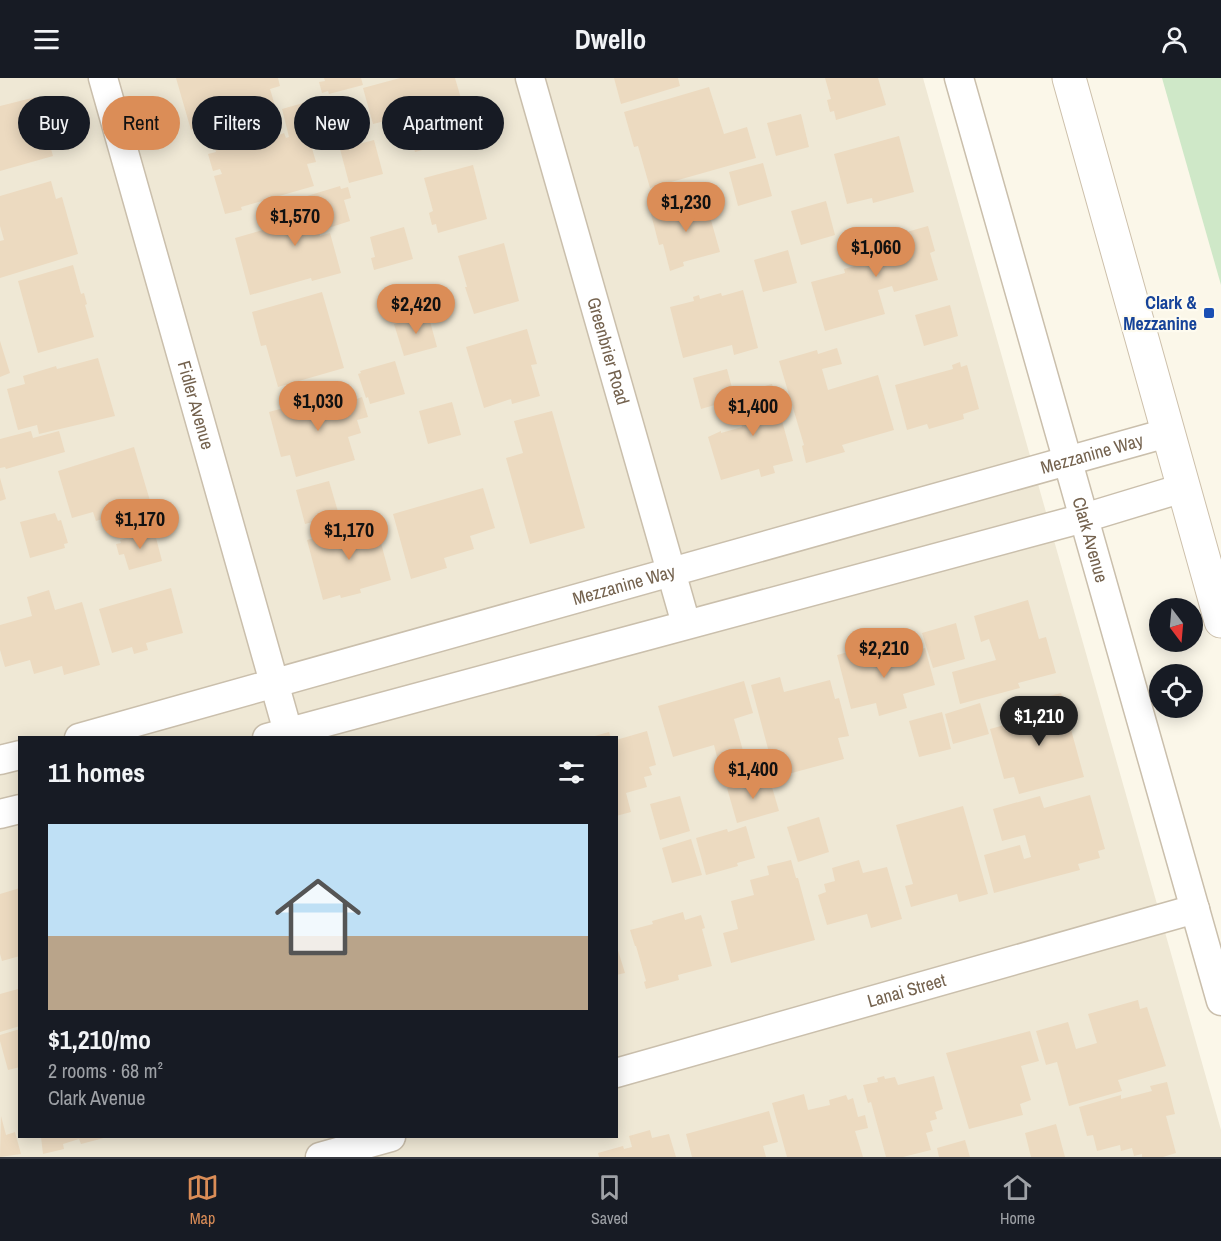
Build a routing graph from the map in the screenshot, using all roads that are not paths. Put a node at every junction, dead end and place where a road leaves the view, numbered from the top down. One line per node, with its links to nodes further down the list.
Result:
1 (103, 78): 12 (street, Fidler Avenue)
2 (530, 78): 9 (street, Greenbrier Road)
3 (959, 78): 6 (street, Clark Avenue)
4 (1069, 78): 5 (main road)
5 (1167, 433): 6 (street, Mezzanine Way); 7 (main road)
6 (1068, 461): 8 (street, Clark Avenue); 9 (street, Mezzanine Way)
7 (1184, 488): 8 (street); 10 (main road)
8 (1084, 518): 11 (street); 19 (street, Clark Avenue)
9 (671, 573): 11 (street, Greenbrier Road); 12 (street, Mezzanine Way)
10 (1221, 621)
11 (686, 624): 13 (street)
12 (274, 683): 13 (street, Fidler Avenue); 14 (street, Mezzanine Way)
13 (277, 735)
14 (86, 736)
15 (18, 756): 16 (street)
16 (0, 760)
17 (18, 810): 18 (street)
18 (0, 814)
19 (1195, 909): 20 (street, Clark Avenue); 21 (street, Lanai Street)
20 (1221, 1001)
21 (618, 1072)
22 (387, 1138): 23 (street)
23 (320, 1157)

